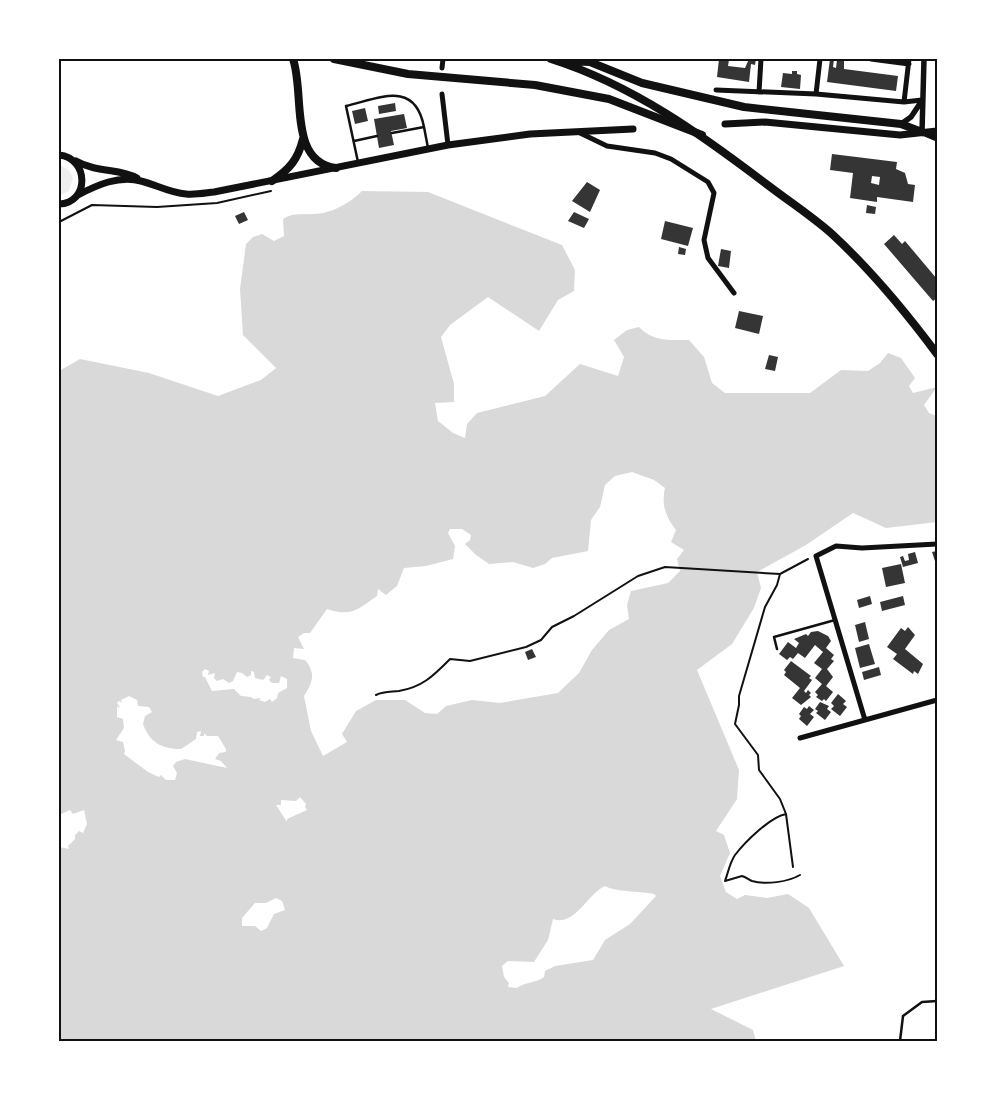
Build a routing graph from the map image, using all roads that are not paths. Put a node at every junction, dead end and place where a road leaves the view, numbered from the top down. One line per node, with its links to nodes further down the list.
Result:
1 (293, 59): 28 (main road)
2 (334, 59): 25 (main road)
3 (443, 59): 10 (street)
4 (761, 59): 12 (street)
5 (820, 59): 14 (street)
6 (871, 59): 9 (street)
7 (924, 59): 15 (street)
8 (555, 60): 18 (main road); 25 (main road)
9 (909, 62): 16 (street)
10 (442, 68)
11 (716, 90): 12 (street)
12 (759, 92): 14 (street)
13 (442, 94): 30 (street)
14 (816, 94): 16 (street)
15 (922, 100): 16 (street); 18 (street); 23 (street)
16 (904, 102)
17 (725, 124): 23 (main road)
18 (901, 124): 23 (main road)
19 (424, 127): 24 (lane); 29 (lane); 31 (lane)
20 (633, 129): 22 (main road)
21 (937, 131): 23 (main road)
22 (577, 132): 30 (main road); 40 (street)
23 (922, 132): 27 (main road)
24 (392, 133)
25 (702, 135): 41 (main road)
26 (377, 136): 29 (lane)
27 (937, 138)
28 (303, 139): 35 (main road); 37 (main road)
29 (353, 141): 34 (lane)
30 (448, 145): 31 (main road)
31 (428, 149): 34 (main road)
32 (59, 155): 33 (main road)
33 (71, 159): 36 (main road); 38 (main road)
34 (358, 163): 35 (main road)
35 (336, 168): 37 (main road)
36 (142, 181): 37 (main road); 38 (main road)
37 (272, 181)
38 (78, 195): 39 (main road)
39 (60, 205)
40 (734, 293)
41 (937, 354)
42 (937, 544): 43 (street)
43 (835, 620): 44 (lane); 46 (street)
44 (777, 649)
45 (937, 700): 46 (street)
46 (865, 720): 47 (street)
47 (800, 738)
48 (937, 1001): 49 (lane)
49 (900, 1041)

